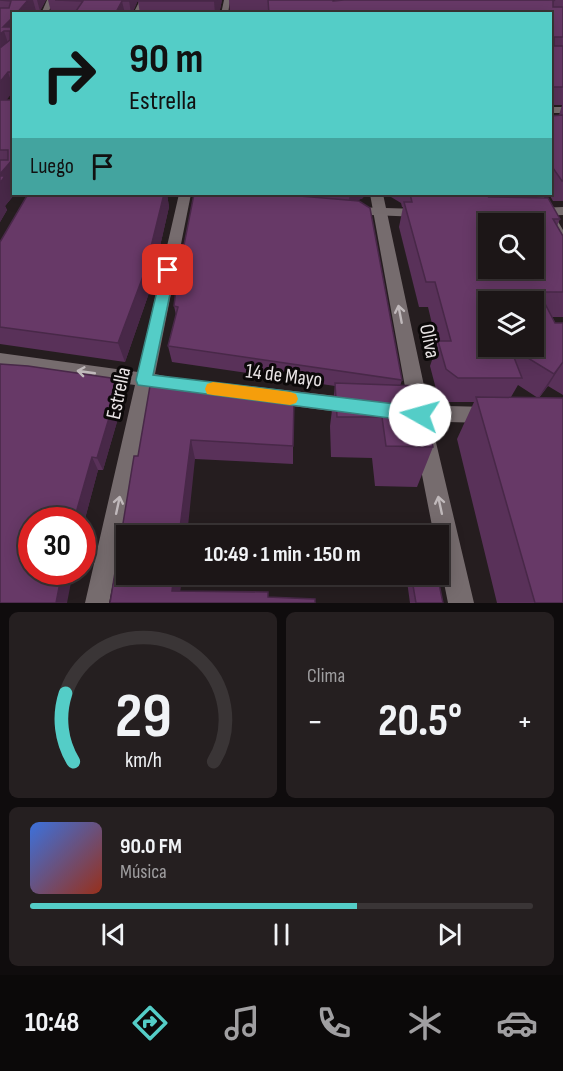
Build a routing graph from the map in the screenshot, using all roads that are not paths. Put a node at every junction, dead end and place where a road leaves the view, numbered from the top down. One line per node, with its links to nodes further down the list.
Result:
1 (186, 195): 12 (street, Estrella)
2 (376, 195): 8 (street, Oliva)
3 (536, 195): 5 (street)
4 (335, 209): 8 (street)
5 (545, 211): 6 (street); 7 (street); 10 (street)
6 (563, 211)
7 (521, 212)
8 (381, 213): 9 (street); 13 (street, Oliva, one-way to 8)
9 (428, 213)
10 (563, 243)
11 (0, 360): 12 (street, 14 de Mayo, one-way to 11)
12 (144, 380): 13 (street, 14 de Mayo); 15 (street, Estrella, one-way to 12)
13 (420, 415): 14 (street, 14 de Mayo); 16 (street, Oliva, one-way to 13)
14 (504, 415)
15 (97, 603)
16 (461, 603)

